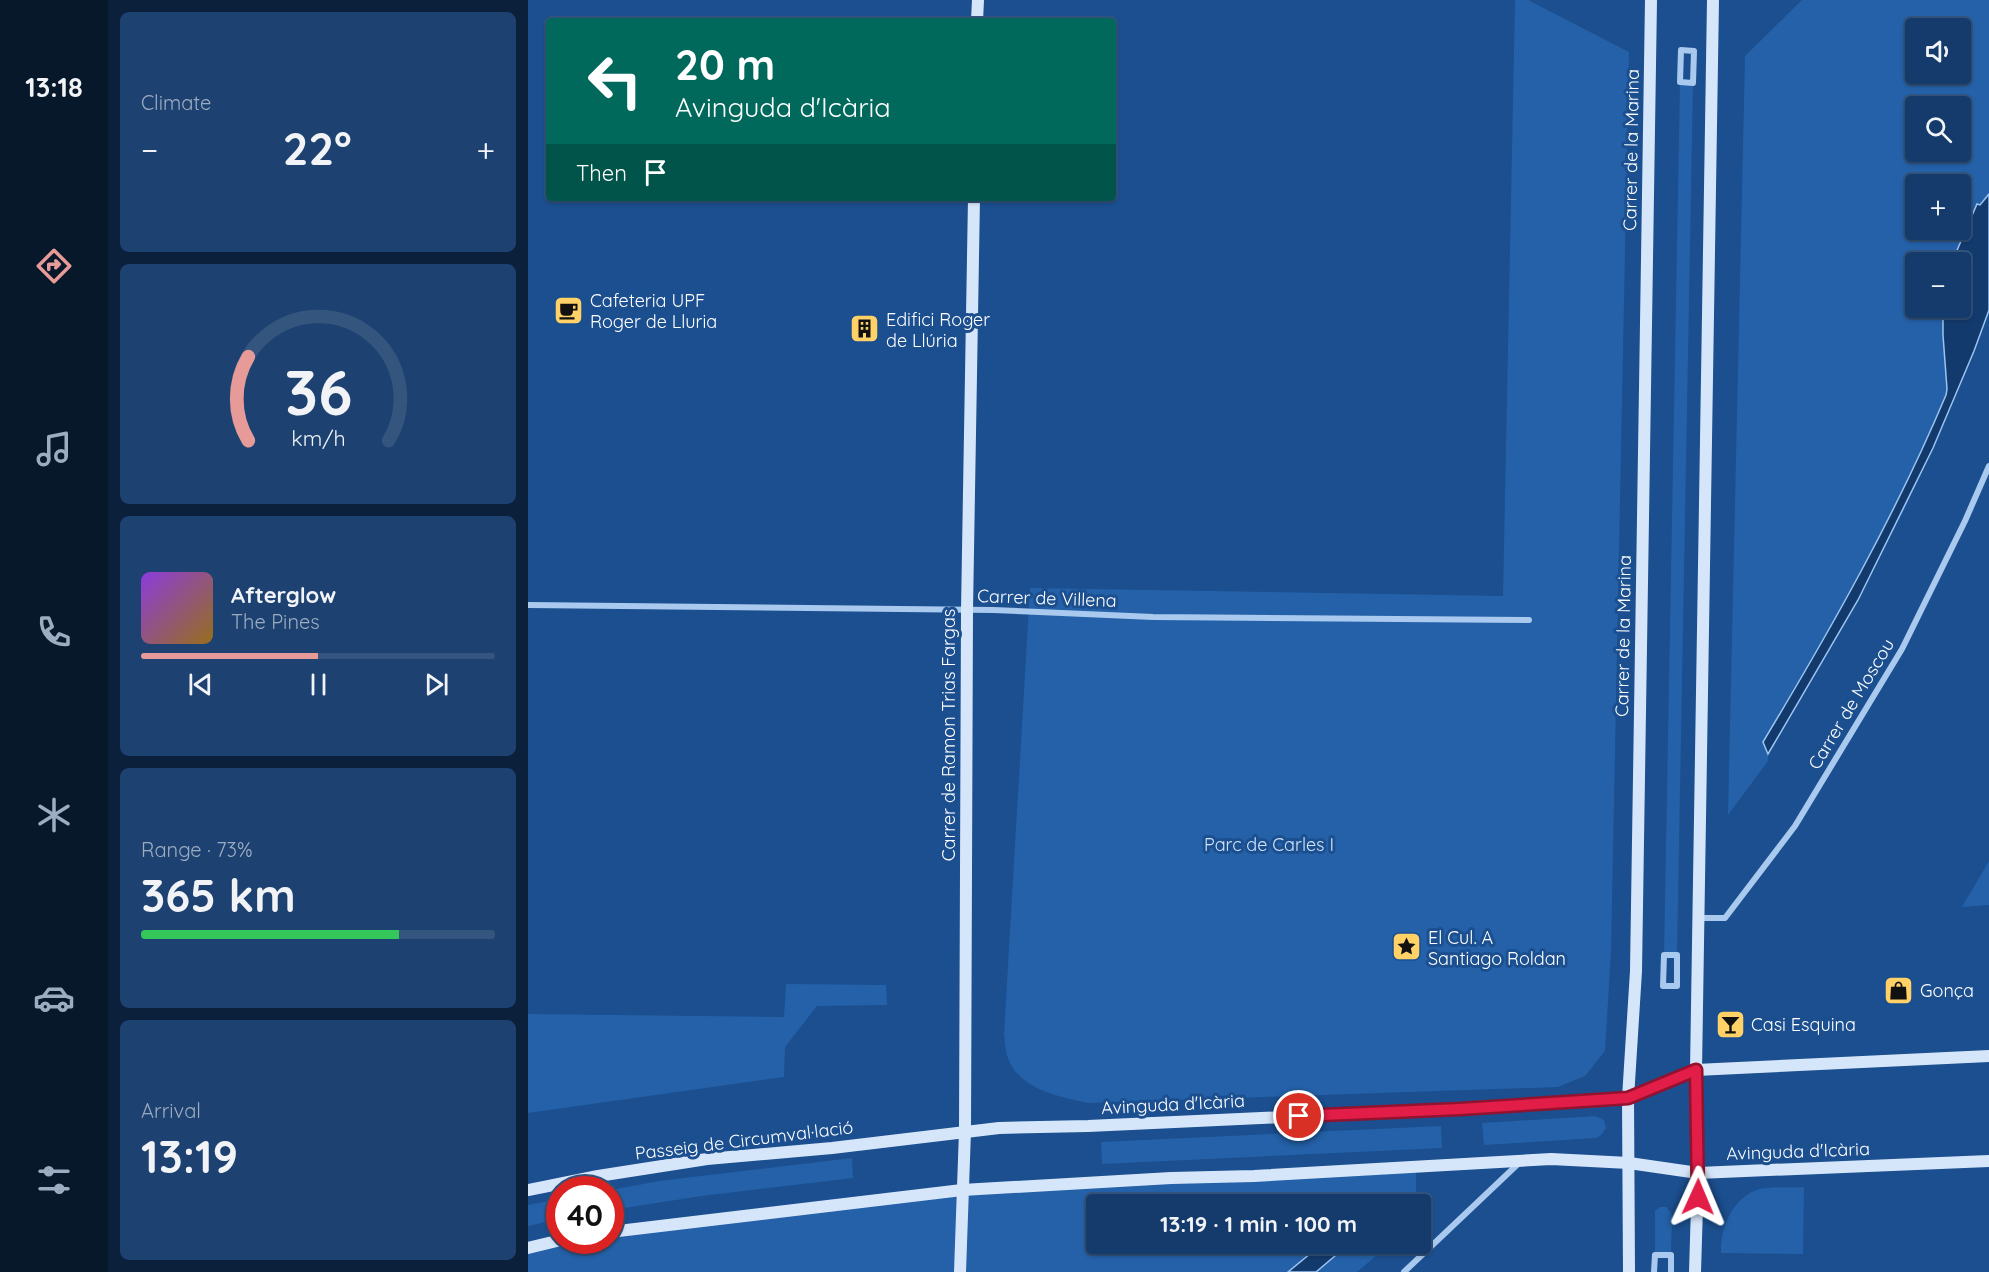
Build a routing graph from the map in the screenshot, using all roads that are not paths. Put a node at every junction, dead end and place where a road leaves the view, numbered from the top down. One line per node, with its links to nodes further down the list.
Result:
1 (978, 0): 4 (street)
2 (1651, 0): 15 (street, Carrer de la Marina)
3 (1713, 0): 11 (street)
4 (977, 18)
5 (1693, 83): 5 (street)
6 (974, 201): 9 (street, Carrer de Ramon Trias Fargas)
7 (1989, 466): 11 (street, Carrer de Moscou)
8 (528, 605): 9 (street, Carrer de Villena)
9 (967, 610): 10 (street, Carrer de Villena); 16 (street, Carrer de Ramon Trias Fargas)
10 (1529, 620)
11 (1699, 918): 14 (street)
12 (1677, 955): 12 (street)
13 (1989, 1056): 14 (street, Avinguda d'Icària)
14 (1696, 1070): 15 (street, Avinguda d'Icària); 20 (street)
15 (1628, 1098): 16 (street, Avinguda d'Icària); 19 (street, Carrer de la Marina)
16 (965, 1131): 21 (street, Passeig de Circumval·lació); 22 (street, Carrer de Ramon Trias Fargas)
17 (1522, 1160): 19 (street, Avinguda d'Icària); 22 (street, Avinguda d'Icària); 27 (street)
18 (1989, 1161): 20 (street, Avinguda d'Icària)
19 (1629, 1163): 20 (street, Avinguda d'Icària); 28 (street, Carrer de la Marina)
20 (1698, 1173): 31 (street)
21 (528, 1190)
22 (962, 1190): 23 (street); 26 (street, Carrer de Ramon Trias Fargas)
23 (624, 1230)
24 (546, 1244): 25 (street)
25 (528, 1248)
26 (960, 1272)
27 (1404, 1272)
28 (1629, 1272)
29 (1654, 1272): 30 (street)
30 (1671, 1272)
31 (1695, 1272)

